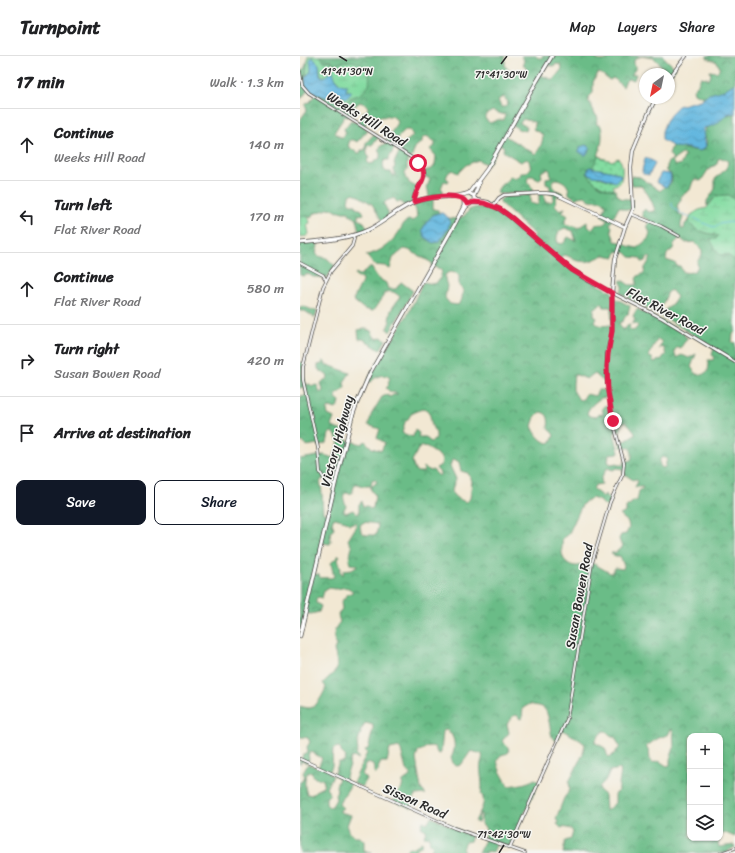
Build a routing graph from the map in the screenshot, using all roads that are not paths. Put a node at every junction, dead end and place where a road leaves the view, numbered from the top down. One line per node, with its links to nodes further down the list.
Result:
1 (552, 56): 6 (main road)
2 (686, 56): 3 (street)
3 (675, 70)
4 (300, 72): 12 (street, Weeks Hill Road)
5 (653, 104): 15 (street)
6 (483, 174): 7 (main road); 10 (main road)
7 (469, 194): 8 (main road); 10 (main road)
8 (465, 195): 9 (main road); 11 (main road)
9 (442, 196): 11 (main road); 12 (main road)
10 (474, 197): 13 (main road); 14 (street, Flat River Road)
11 (464, 200): 13 (main road); 16 (main road, Victory Highway)
12 (414, 202): 18 (main road)
13 (471, 203): 14 (street, Flat River Road); 16 (main road, Victory Highway)
14 (493, 206): 17 (street); 23 (street, Flat River Road)
15 (631, 214): 17 (street); 19 (street)
16 (455, 224): 25 (main road, Victory Highway)
17 (625, 227): 23 (street)
18 (353, 235): 20 (main road); 22 (street)
19 (679, 236)
20 (300, 243)
21 (300, 263): 22 (street)
22 (326, 280): 25 (street)
23 (612, 293): 24 (street, Flat River Road); 28 (street, Susan Bowen Road)
24 (735, 362)
25 (335, 486): 26 (main road, Victory Highway)
26 (300, 636)
27 (300, 760): 28 (street, Sisson Road)
28 (510, 847): 30 (street, Sisson Road)
29 (735, 848): 31 (street)
30 (525, 853)
31 (721, 853)

